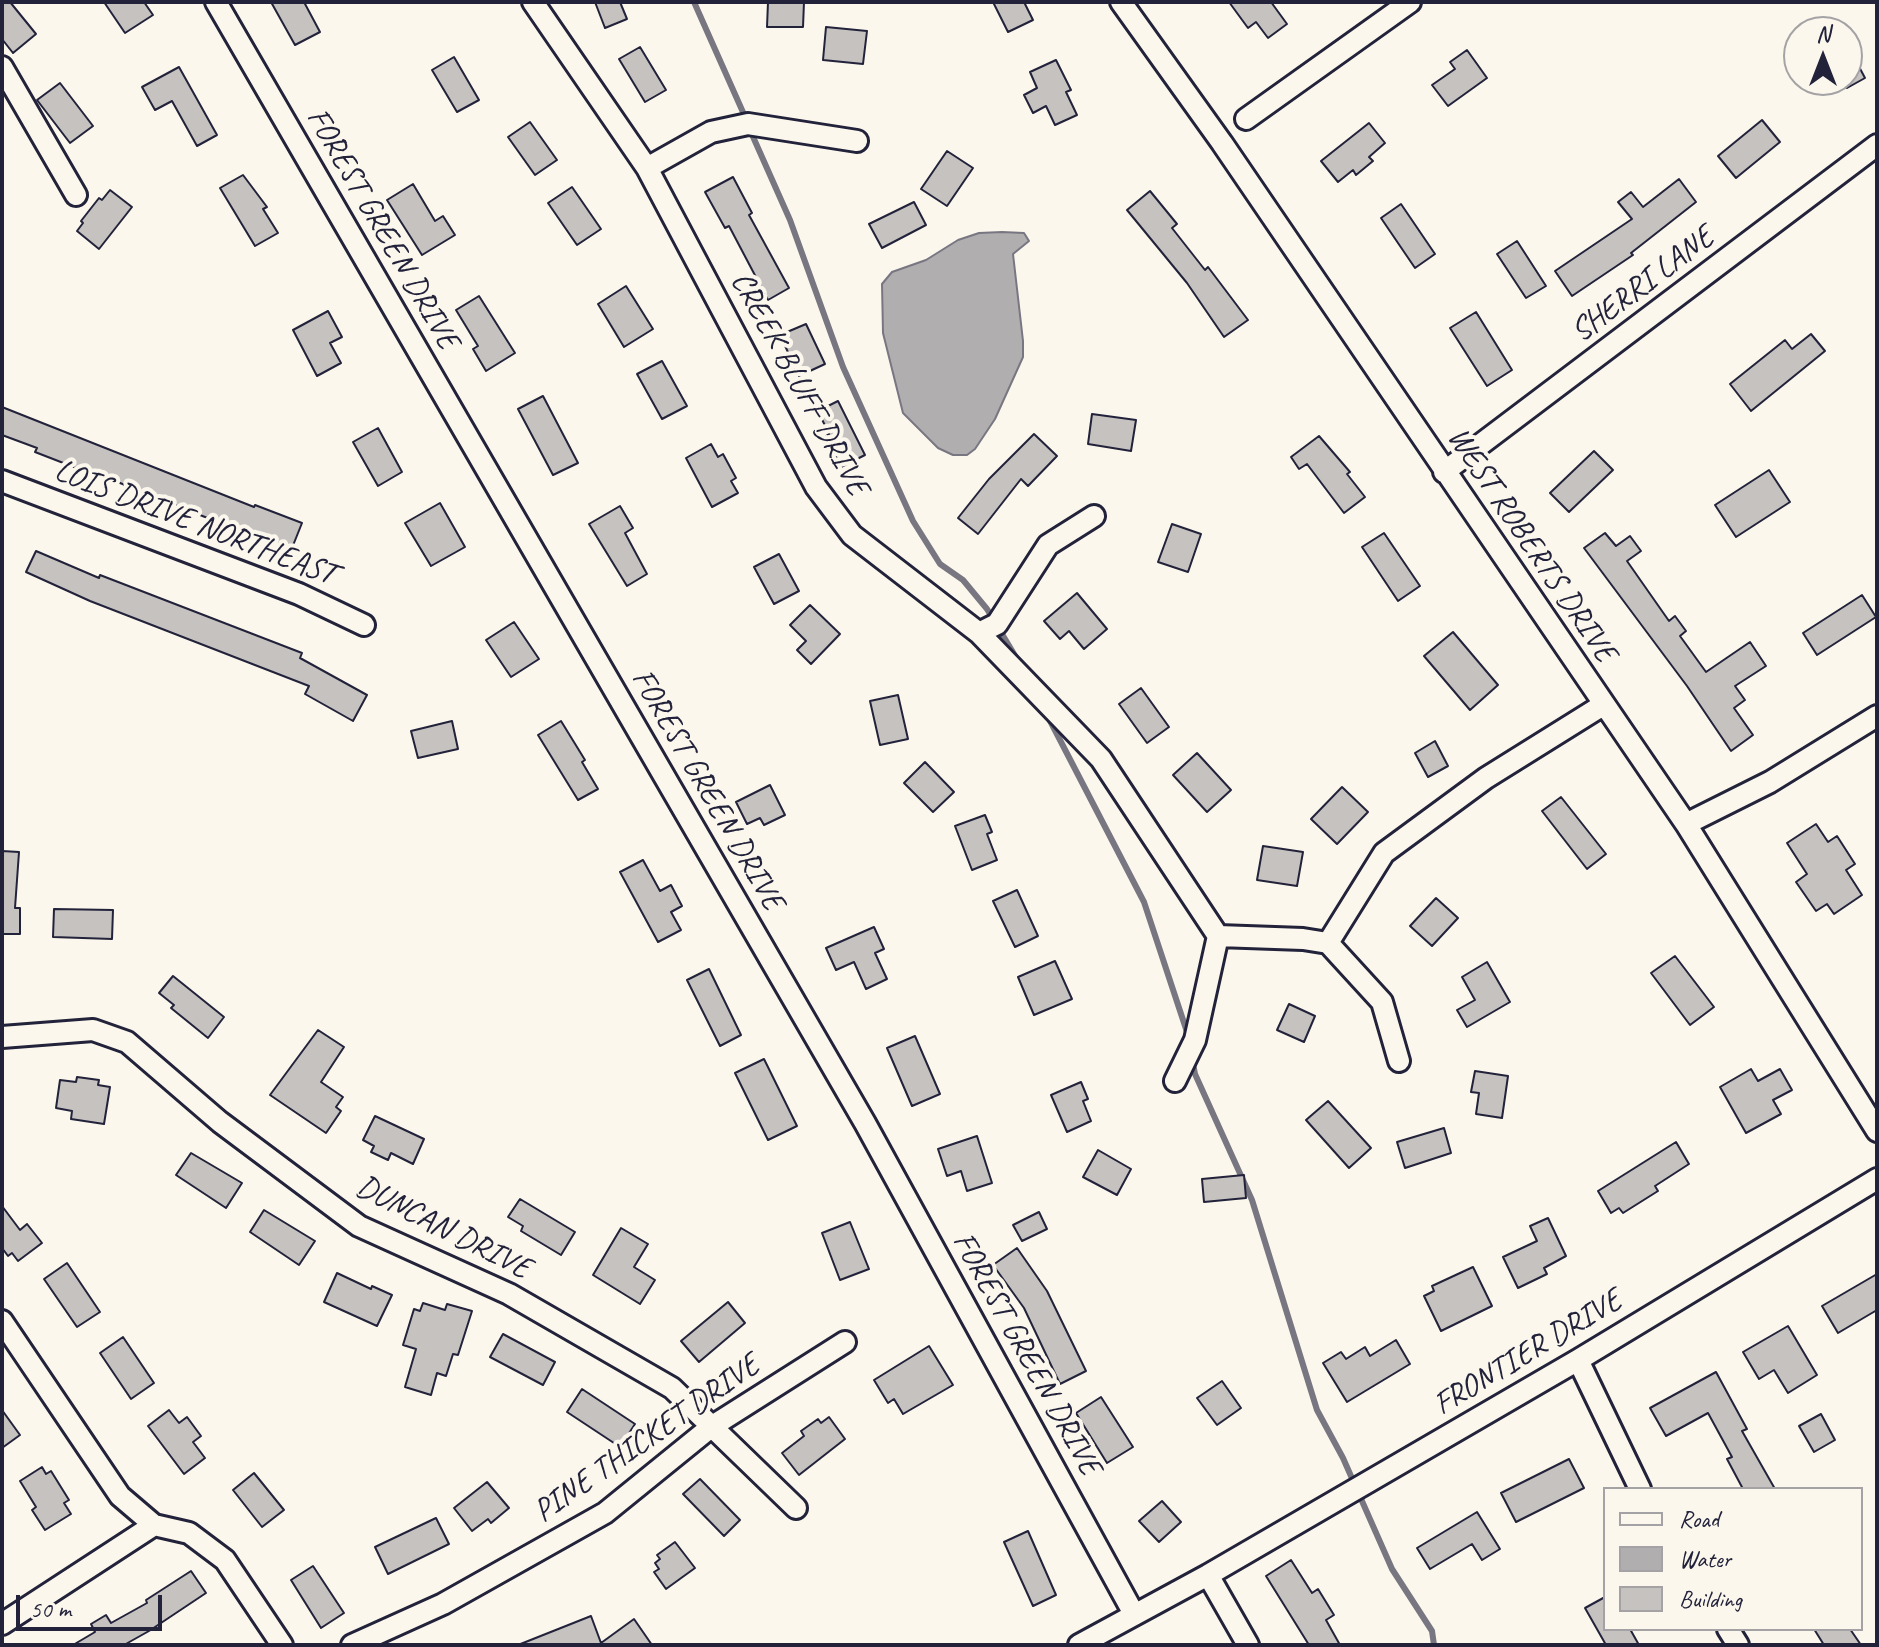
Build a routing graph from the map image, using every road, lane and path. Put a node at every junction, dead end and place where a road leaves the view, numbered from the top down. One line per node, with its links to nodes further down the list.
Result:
1 (216, 2): 34 (street, FOREST GREEN DRIVE)
2 (533, 2): 9 (street, CREEK BLUFF DRIVE)
3 (1121, 2): 11 (street, WEST ROBERTS DRIVE)
4 (1410, 2): 6 (street)
5 (2, 67): 10 (street)
6 (1246, 119)
7 (857, 141): 9 (street)
8 (1877, 145): 11 (street, SHERRI LANE)
9 (647, 168): 15 (street, CREEK BLUFF DRIVE)
10 (76, 195)
11 (1444, 472): 16 (street, WEST ROBERTS DRIVE)
12 (2, 481): 14 (street, LOIS DRIVE NORTHEAST)
13 (1094, 516): 15 (street)
14 (364, 625)
15 (979, 633): 19 (street, CREEK BLUFF DRIVE)
16 (1603, 705): 18 (street, WEST ROBERTS DRIVE); 20 (street)
17 (1877, 716): 18 (street)
18 (1686, 824): 24 (street, WEST ROBERTS DRIVE)
19 (1218, 936): 20 (street); 23 (street)
20 (1328, 943): 22 (street)
21 (2, 1037): 29 (street, DUNCAN DRIVE)
22 (1399, 1061)
23 (1175, 1081)
24 (1877, 1131)
25 (1877, 1179): 28 (street, FRONTIER DRIVE)
26 (2, 1321): 32 (street)
27 (845, 1342): 29 (street, PINE THICKET DRIVE)
28 (1578, 1360): 30 (street); 33 (street, FRONTIER DRIVE)
29 (711, 1427): 31 (street, DUNCAN DRIVE); 37 (street, PINE THICKET DRIVE)
30 (1639, 1487)
31 (796, 1508)
32 (154, 1525): 35 (street); 36 (street)
33 (1208, 1575): 34 (street, FRONTIER DRIVE); 39 (street)
34 (1134, 1614): 38 (street)
35 (2, 1624)
36 (282, 1645)
37 (352, 1645)
38 (1079, 1645)
39 (1248, 1645)

